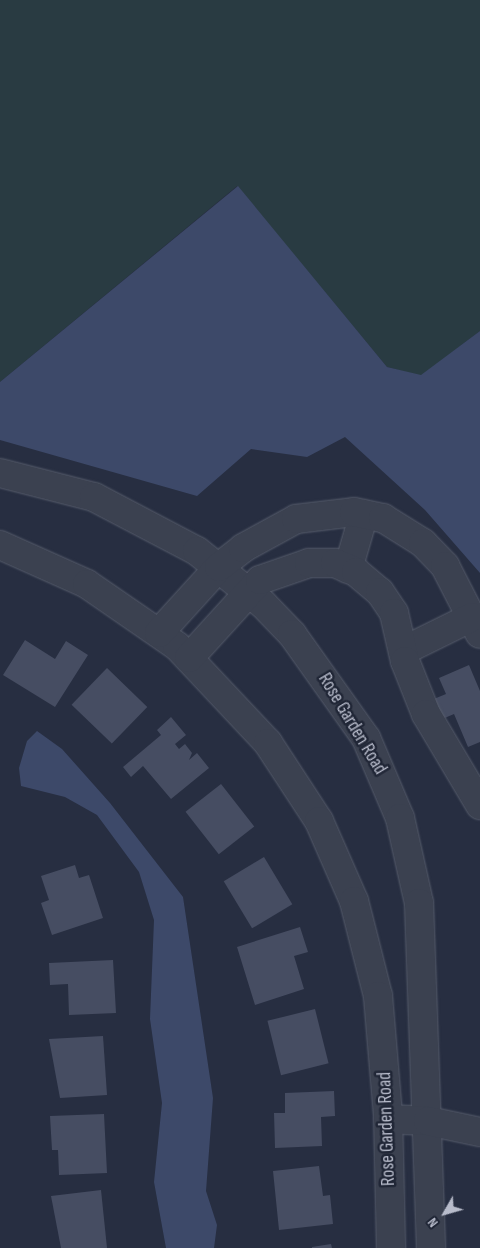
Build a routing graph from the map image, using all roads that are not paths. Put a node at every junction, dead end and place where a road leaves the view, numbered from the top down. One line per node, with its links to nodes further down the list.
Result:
1 (0, 473): 4 (street, Rose Garden Road)
2 (364, 514): 4 (street); 5 (street); 7 (street)
3 (0, 545): 8 (street, Rose Garden Road)
4 (218, 567): 6 (street, Rose Garden Road); 8 (street)
5 (348, 569): 6 (street); 9 (street)
6 (249, 592): 10 (street); 14 (street, Rose Garden Road)
7 (476, 626): 9 (street)
8 (160, 633): 10 (street, Rose Garden Road)
9 (403, 651): 11 (street)
10 (190, 658): 13 (street, Rose Garden Road)
11 (473, 777): 12 (street)
12 (480, 805)
13 (388, 1118): 14 (street); 16 (street, Rose Garden Road)
14 (428, 1121): 15 (street); 17 (street, Rose Garden Road)
15 (480, 1132)
16 (392, 1248)
17 (431, 1248)

